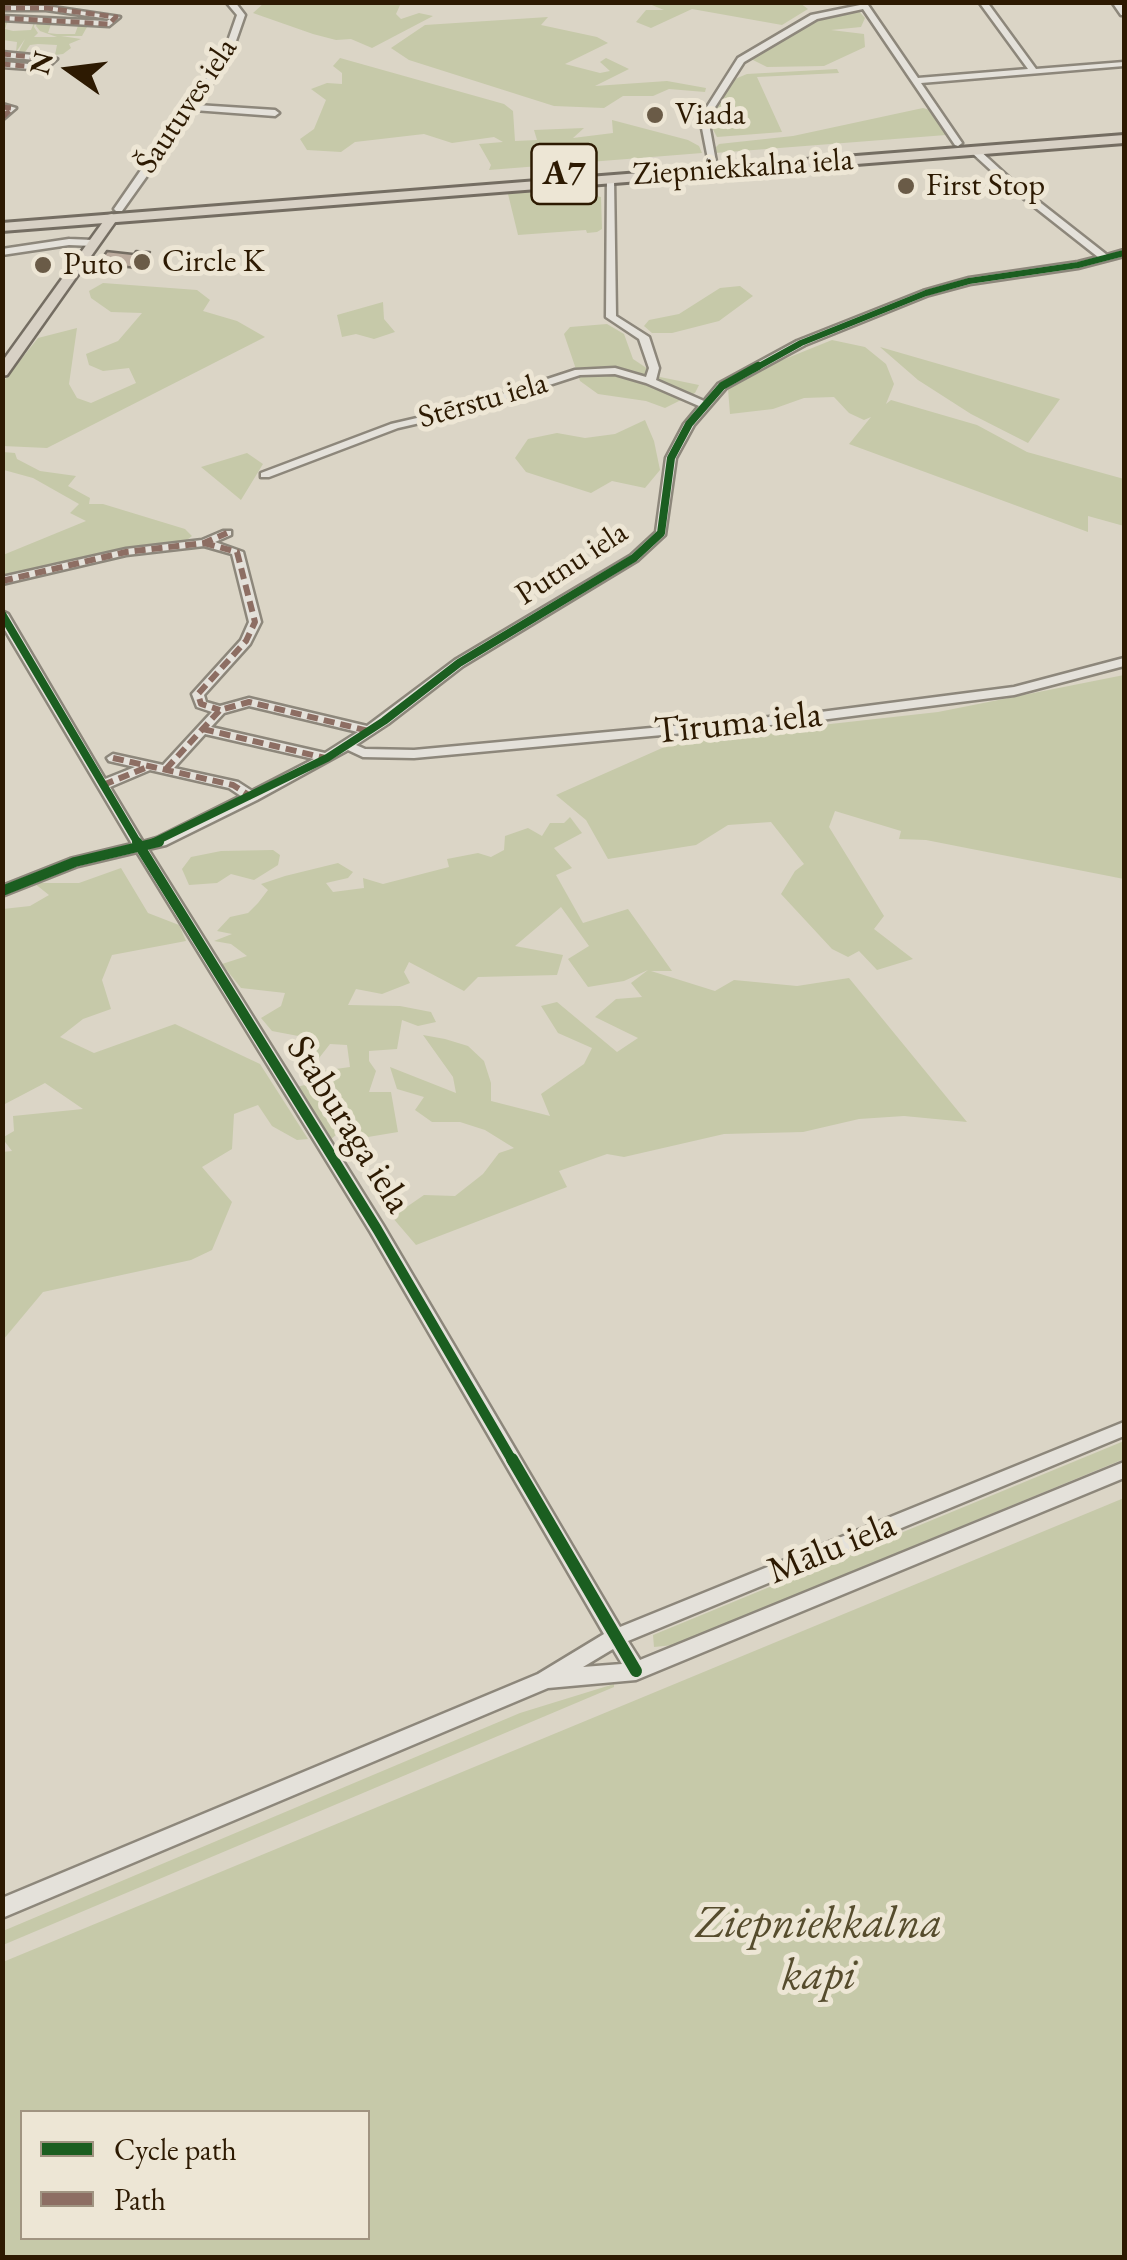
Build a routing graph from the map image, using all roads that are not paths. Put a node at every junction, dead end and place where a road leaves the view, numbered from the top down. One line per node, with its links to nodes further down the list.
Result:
1 (230, 2): 16 (street, Šautuves iela)
2 (983, 2): 13 (street)
3 (1116, 2): 6 (street)
4 (863, 4): 14 (street); 24 (street)
5 (2, 8): 7 (street)
6 (1124, 13)
7 (48, 15): 7 (street); 8 (street)
8 (2, 18)
9 (2, 54): 10 (street)
10 (14, 55): 12 (street); 12 (street)
11 (1124, 64): 13 (street)
12 (6, 65)
13 (1033, 71): 14 (street)
14 (915, 81): 21 (street)
15 (2, 107): 18 (street)
16 (189, 108): 17 (street); 26 (street, Šautuves iela)
17 (275, 113)
18 (2, 118)
19 (1124, 130): 21 (highway, Ziepniekkalna iela / A7)
20 (1124, 138): 22 (highway, Ziepniekkalna iela / A7)
21 (958, 143): 23 (highway, Ziepniekkalna iela / A7)
22 (974, 150): 23 (highway, Ziepniekkalna iela / A7); 32 (street)
23 (846, 156): 24 (highway, Ziepniekkalna iela / A7); 25 (highway, Ziepniekkalna iela / A7)
24 (712, 162): 25 (highway, Ziepniekkalna iela / A7)
25 (613, 174): 26 (highway, Ziepniekkalna iela / A7); 34 (street)
26 (115, 213): 27 (highway, Ziepniekkalna iela / A7); 28 (highway, Ziepniekkalna iela / A7); 29 (main road)
27 (2, 217)
28 (2, 227)
29 (92, 243): 30 (street); 33 (main road)
30 (2, 252)
31 (1124, 252): 32 (street, Putnu iela)
32 (1103, 256): 35 (street, Putnu iela)
33 (2, 372)
34 (650, 381): 35 (street, Stērstu iela); 36 (street, Stērstu iela)
35 (703, 404): 44 (street, Putnu iela)
36 (266, 475)
37 (227, 533): 38 (street)
38 (204, 543): 39 (street); 42 (street)
39 (2, 581)
40 (2, 614): 50 (street, Staburaga iela)
41 (1124, 662): 45 (street, Tīruma iela)
42 (220, 710): 43 (street); 44 (street)
43 (203, 730): 47 (street); 49 (street)
44 (369, 731): 45 (street, Putnu iela)
45 (349, 746): 47 (street, Putnu iela)
46 (113, 758): 48 (street)
47 (327, 758): 51 (street, Putnu iela)
48 (145, 768): 49 (street); 50 (street)
49 (166, 768): 51 (street)
50 (103, 785): 52 (street, Staburaga iela)
51 (252, 797): 52 (street, Putnu iela)
52 (143, 848): 53 (street, Putnu iela); 56 (street, Staburaga iela)
53 (2, 890)
54 (1124, 1429): 56 (street, Mālu iela)
55 (1124, 1470): 57 (street, Mālu iela)
56 (616, 1636): 57 (street, Staburaga iela); 58 (street, Mālu iela)
57 (636, 1671): 58 (street, Mālu iela)
58 (545, 1680): 59 (street, Mālu iela)
59 (2, 1908)

